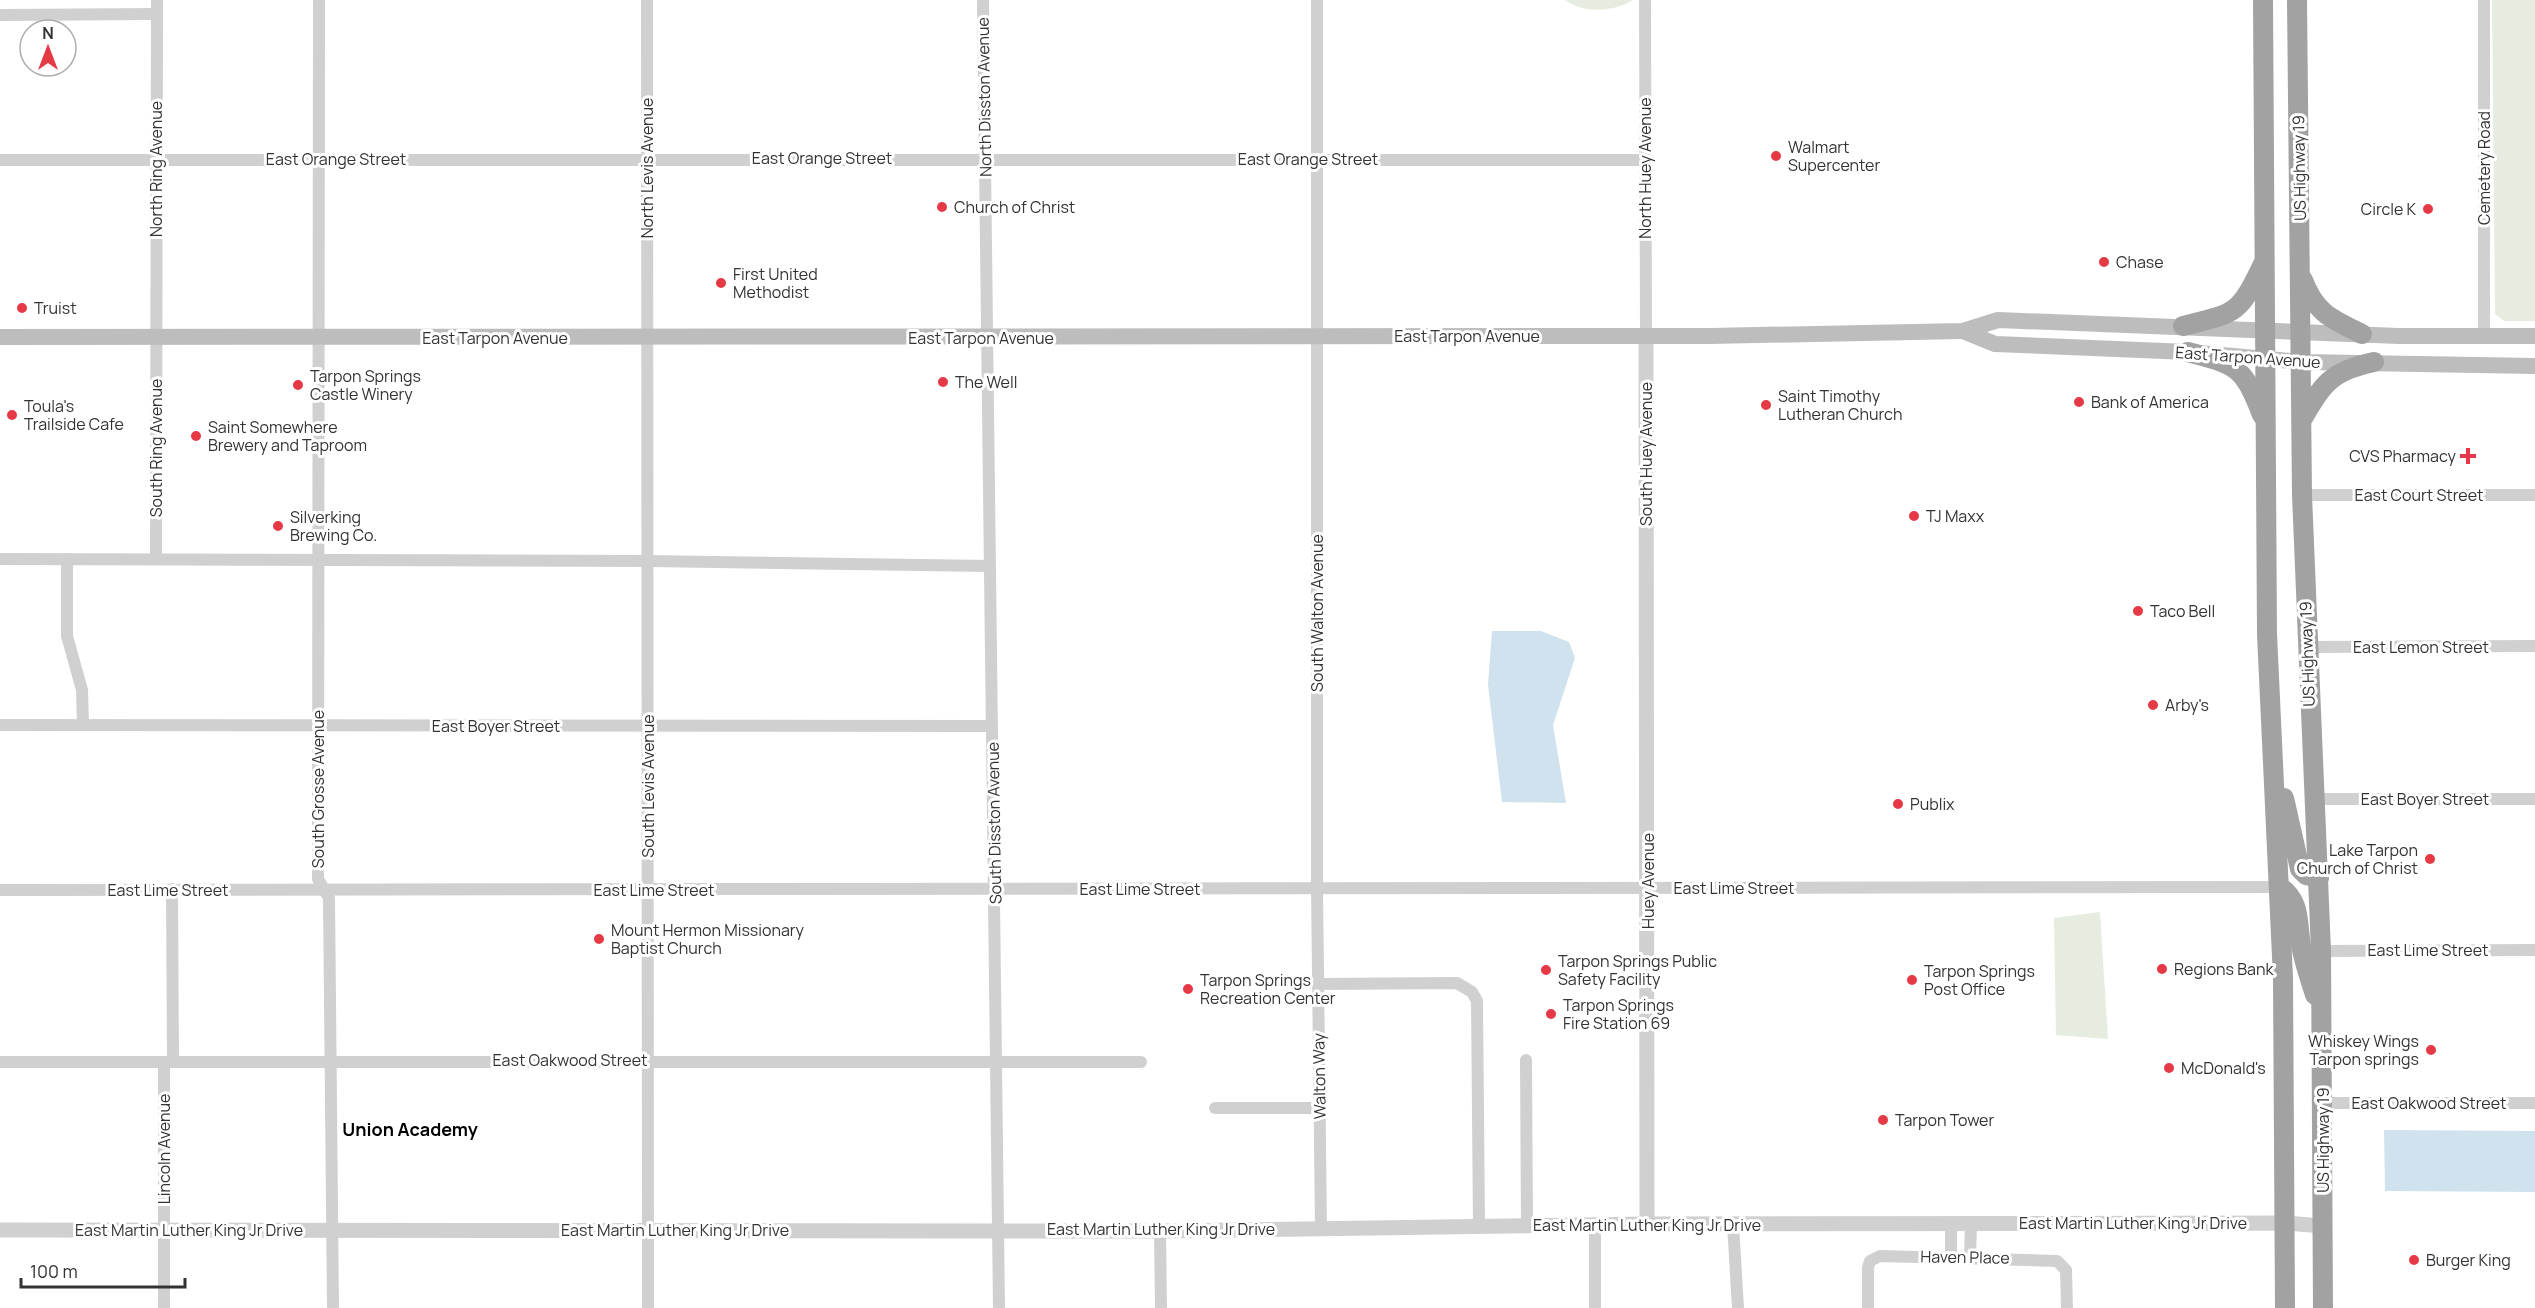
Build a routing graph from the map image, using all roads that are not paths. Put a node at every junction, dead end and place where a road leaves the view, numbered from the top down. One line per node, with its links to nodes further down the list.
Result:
1 (157, 0): 10 (street, North Ring Avenue)
2 (319, 0): 15 (street, South Grosse Avenue)
3 (647, 0): 16 (street, North Levis Avenue)
4 (983, 0): 12 (street, North Disston Avenue)
5 (1317, 0): 13 (street, South Walton Avenue)
6 (1645, 0): 18 (street, North Huey Avenue)
7 (2263, 0): 19 (highway, US Highway 19)
8 (2297, 0): 20 (highway, US Highway 19)
9 (2484, 0): 27 (street, Cemetery Road)
10 (156, 14): 11 (street); 14 (street, North Ring Avenue)
11 (0, 15)
12 (985, 158): 13 (street, East Orange Street); 16 (street, East Orange Street); 32 (street, North Disston Avenue)
13 (1317, 158): 18 (street, East Orange Street); 33 (street, South Walton Avenue)
14 (156, 159): 15 (street, East Orange Street); 17 (street, East Orange Street); 30 (street, North Ring Avenue)
15 (319, 159): 16 (street, East Orange Street); 34 (street, South Grosse Avenue)
16 (646, 159): 31 (street, North Levis Avenue)
17 (0, 160)
18 (1645, 160): 26 (street, North Huey Avenue)
19 (2265, 261): 21 (highway); 22 (highway, US Highway 19)
20 (2300, 274): 24 (highway, US Highway 19); 25 (highway)
21 (2184, 326): 22 (main road, East Tarpon Avenue); 23 (main road, East Tarpon Avenue)
22 (2266, 328): 24 (main road, East Tarpon Avenue); 36 (highway, US Highway 19)
23 (1963, 331): 26 (main road, East Tarpon Avenue); 35 (main road, East Tarpon Avenue)
24 (2302, 331): 25 (main road, East Tarpon Avenue); 37 (highway, US Highway 19)
25 (2362, 334): 27 (main road, East Tarpon Avenue)
26 (1646, 335): 33 (main road, East Tarpon Avenue); 50 (street, South Huey Avenue)
27 (2484, 336): 28 (main road, East Tarpon Avenue)
28 (2535, 336)
29 (0, 337): 30 (main road, East Tarpon Avenue)
30 (156, 337): 34 (main road, East Tarpon Avenue); 46 (street, South Ring Avenue)
31 (647, 337): 32 (main road, East Tarpon Avenue); 34 (main road, East Tarpon Avenue); 48 (street, South Levis Avenue)
32 (988, 337): 33 (main road, East Tarpon Avenue); 49 (street, South Disston Avenue)
33 (1317, 337): 64 (street, South Walton Avenue)
34 (318, 338): 47 (street, South Grosse Avenue)
35 (2187, 352): 36 (main road, East Tarpon Avenue); 41 (highway)
36 (2266, 359): 37 (main road, East Tarpon Avenue); 41 (highway, US Highway 19)
37 (2302, 362): 38 (main road, East Tarpon Avenue); 40 (highway, US Highway 19)
38 (2374, 362): 39 (main road, East Tarpon Avenue); 40 (highway)
39 (2535, 366)
40 (2302, 421): 42 (highway, US Highway 19)
41 (2265, 425): 58 (highway, US Highway 19)
42 (2302, 495): 43 (street, East Court Street); 52 (highway, US Highway 19)
43 (2535, 495)
44 (4, 559): 45 (street)
45 (67, 559): 46 (street); 54 (street)
46 (156, 559): 47 (street)
47 (318, 560): 48 (street); 55 (street, South Grosse Avenue)
48 (648, 561): 49 (street); 56 (street, South Levis Avenue)
49 (990, 566): 57 (street, South Disston Avenue)
50 (1646, 573): 63 (street, Huey Avenue)
51 (2535, 646): 52 (street, East Lemon Street)
52 (2306, 647): 59 (highway, US Highway 19)
53 (0, 725): 54 (street, East Boyer Street)
54 (83, 725): 55 (street, East Boyer Street)
55 (318, 725): 56 (street, East Boyer Street); 67 (street, South Grosse Avenue)
56 (648, 726): 57 (street, East Boyer Street); 68 (street, South Levis Avenue)
57 (992, 726): 69 (street, South Disston Avenue)
58 (2273, 758): 61 (highway); 62 (highway, US Highway 19)
59 (2314, 799): 60 (street, East Boyer Street); 61 (highway, US Highway 19)
60 (2535, 799)
61 (2319, 878): 71 (highway, US Highway 19)
62 (2280, 887): 63 (street, East Lime Street); 73 (highway); 85 (highway, US Highway 19)
63 (1648, 888): 64 (street, East Lime Street); 86 (street, Huey Avenue)
64 (1317, 889): 69 (street, East Lime Street); 72 (street, Walton Way)
65 (0, 890): 66 (street, East Lime Street)
66 (172, 890): 67 (street, East Lime Street); 79 (street, Lincoln Avenue)
67 (324, 890): 68 (street, East Lime Street); 77 (street, South Grosse Avenue)
68 (648, 890): 69 (street, East Lime Street); 74 (street, South Levis Avenue)
69 (994, 890): 75 (street, South Disston Avenue)
70 (2535, 950): 71 (street, East Lime Street)
71 (2321, 951): 73 (highway, US Highway 19)
72 (1318, 984): 84 (street, Walton Way); 91 (street)
73 (2322, 1024): 81 (highway, US Highway 19)
74 (648, 1060): 75 (street, East Oakwood Street); 77 (street, East Oakwood Street); 99 (street, South Levis Avenue)
75 (997, 1060): 80 (street, East Oakwood Street); 95 (street, South Disston Avenue)
76 (1526, 1060): 92 (street)
77 (330, 1061): 79 (street, East Oakwood Street); 98 (street, South Grosse Avenue)
78 (0, 1062): 79 (street, East Oakwood Street)
79 (168, 1062): 97 (street, Lincoln Avenue)
80 (1141, 1062)
81 (2324, 1103): 82 (street, East Oakwood Street); 93 (highway, US Highway 19)
82 (2535, 1103)
83 (1215, 1108): 84 (street)
84 (1320, 1108): 94 (street, Walton Way)
85 (2285, 1223): 89 (street, East Martin Luther King Jr Drive); 93 (street, East Martin Luther King Jr Drive); 112 (highway, US Highway 19)
86 (1647, 1224): 87 (street, East Martin Luther King Jr Drive); 90 (street, East Martin Luther King Jr Drive)
87 (1733, 1224): 88 (street, East Martin Luther King Jr Drive); 109 (street)
88 (1951, 1224): 89 (street, East Martin Luther King Jr Drive); 101 (street)
89 (1971, 1224): 102 (street)
90 (1595, 1225): 92 (street, East Martin Luther King Jr Drive); 108 (street)
91 (1479, 1226): 92 (street, East Martin Luther King Jr Drive); 94 (street, East Martin Luther King Jr Drive)
92 (1527, 1226)
93 (2322, 1226): 113 (highway, US Highway 19)
94 (1321, 1228): 100 (street, East Martin Luther King Jr Drive)
95 (999, 1229): 99 (street, East Martin Luther King Jr Drive); 100 (street, East Martin Luther King Jr Drive); 106 (street, South Disston Avenue)
96 (0, 1230): 97 (street, East Martin Luther King Jr Drive)
97 (164, 1230): 98 (street, East Martin Luther King Jr Drive); 103 (street, Lincoln Avenue)
98 (332, 1230): 99 (street, East Martin Luther King Jr Drive); 104 (street, South Grosse Avenue)
99 (648, 1230): 105 (street, South Levis Avenue)
100 (1160, 1231): 107 (street)
101 (1951, 1257): 102 (street, Haven Place); 110 (street, Haven Place)
102 (1970, 1257): 111 (street, Haven Place)
103 (164, 1308)
104 (333, 1308)
105 (648, 1308)
106 (999, 1308)
107 (1161, 1308)
108 (1595, 1308)
109 (1738, 1308)
110 (1868, 1308)
111 (2067, 1308)
112 (2285, 1308)
113 (2323, 1308)

